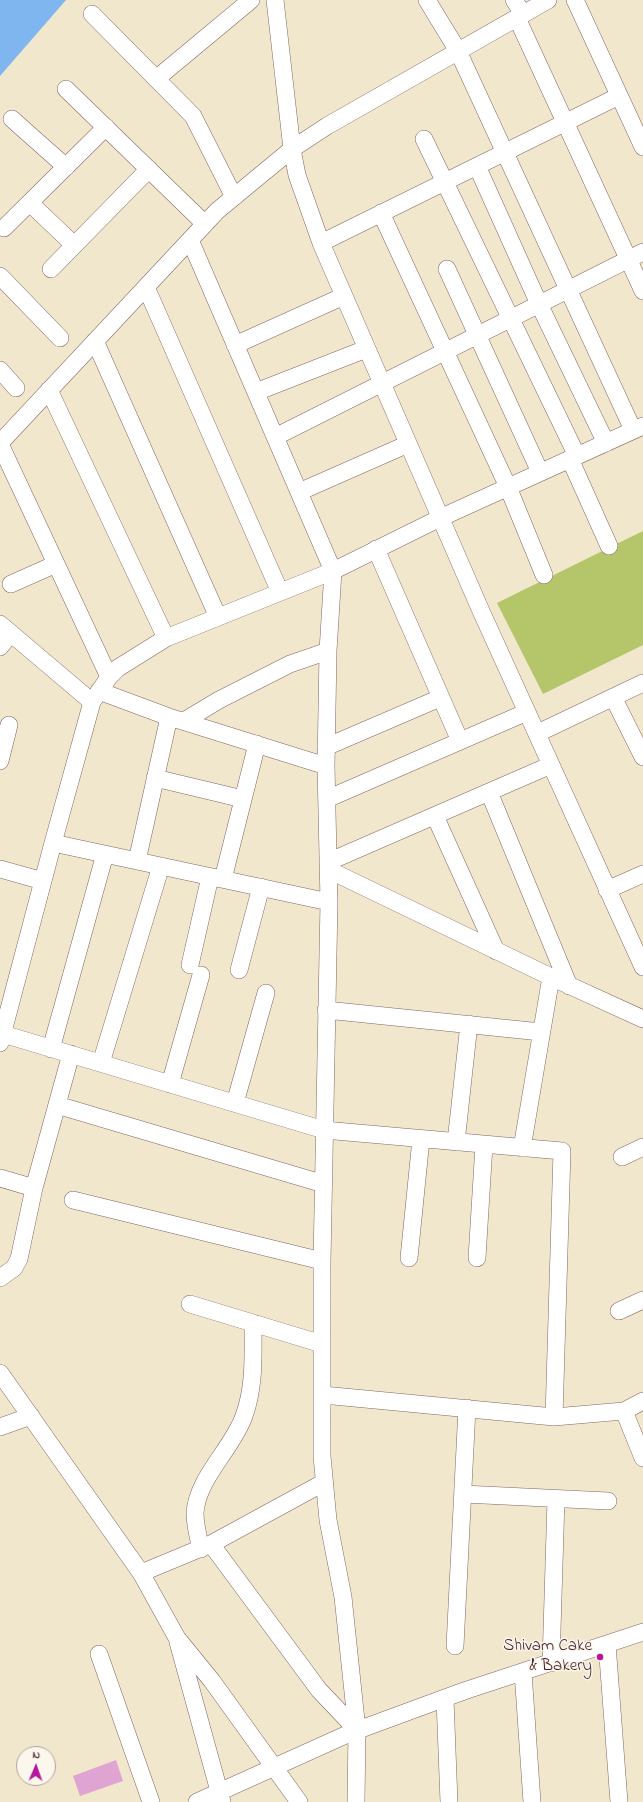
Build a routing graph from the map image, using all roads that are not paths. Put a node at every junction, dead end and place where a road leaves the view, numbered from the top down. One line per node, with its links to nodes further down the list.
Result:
1 (250, 0): 9 (street)
2 (275, 0): 17 (street)
3 (427, 0): 8 (street)
4 (548, 0): 6 (street)
5 (575, 0): 11 (street)
6 (518, 11): 8 (street); 13 (street)
7 (92, 14): 9 (street)
8 (458, 51): 17 (street); 18 (street)
9 (156, 78): 23 (street)
10 (66, 89): 14 (street)
11 (619, 96): 13 (street); 16 (street)
12 (12, 119): 20 (street)
13 (566, 122): 18 (street); 31 (street)
14 (106, 127): 20 (street); 21 (street)
15 (424, 138): 22 (street)
16 (643, 147)
17 (292, 149): 23 (street); 29 (street)
18 (504, 152): 19 (street); 36 (street)
19 (477, 166): 22 (street); 39 (street)
20 (66, 167): 24 (street)
21 (149, 169): 26 (street); 30 (street)
22 (445, 182): 25 (street); 40 (street)
23 (234, 197): 26 (street)
24 (30, 203): 27 (street); 30 (street)
25 (381, 213): 29 (street); 46 (street)
26 (205, 224): 28 (street)
27 (4, 228)
28 (190, 240): 35 (street); 44 (street)
29 (321, 243): 38 (street)
30 (74, 246): 32 (street)
31 (636, 256): 36 (street); 37 (street)
32 (51, 269)
33 (446, 269): 41 (street)
34 (4, 287): 42 (street)
35 (146, 287): 43 (street); 68 (street)
36 (568, 290): 39 (street); 52 (street)
37 (643, 291)
38 (344, 296): 44 (street); 45 (street)
39 (539, 304): 40 (street); 55 (street)
40 (511, 319): 41 (street); 57 (street)
41 (477, 336): 46 (street); 58 (street)
42 (60, 338)
43 (95, 341): 50 (street); 69 (street)
44 (235, 345): 51 (street)
45 (366, 349): 48 (street); 51 (street)
46 (446, 351): 48 (street); 59 (street)
47 (0, 370): 49 (street)
48 (381, 384): 53 (street); 56 (street)
49 (16, 388)
50 (49, 390): 54 (street); 71 (street)
51 (256, 392): 53 (street)
52 (638, 428): 55 (street)
53 (275, 437): 60 (street)
54 (0, 443): 64 (street)
55 (606, 443): 57 (street)
56 (408, 444): 60 (street); 61 (street)
57 (573, 457): 58 (street); 62 (street)
58 (540, 472): 59 (street)
59 (508, 487): 61 (street); 66 (street)
60 (299, 492): 65 (street)
61 (440, 518): 63 (street); 79 (street)
62 (609, 546)
63 (376, 549): 65 (street); 78 (street)
64 (56, 564): 67 (street); 74 (street)
65 (333, 571): 68 (street); 73 (street)
66 (544, 575)
67 (11, 584)
68 (280, 592): 69 (street)
69 (218, 617): 71 (street)
70 (5, 628): 72 (street); 76 (street)
71 (166, 638): 74 (street)
72 (0, 647)
73 (328, 651): 80 (street); 85 (street)
74 (109, 677): 76 (street)
75 (643, 683): 77 (street)
76 (96, 697): 80 (street); 95 (street)
77 (613, 697): 82 (street); 87 (street)
78 (440, 698): 83 (street); 85 (street)
79 (527, 712): 82 (street); 83 (street)
80 (176, 719): 84 (street); 90 (street)
81 (9, 725): 86 (street)
82 (538, 733): 88 (street)
83 (460, 742): 93 (street)
84 (257, 744): 89 (street); 92 (street)
85 (326, 747): 89 (street)
86 (1, 756)
87 (643, 757)
88 (551, 765): 91 (street); 105 (street)
89 (326, 766): 93 (street)
90 (156, 778): 92 (street); 97 (street)
91 (489, 792): 94 (street); 111 (street)
92 (243, 799): 102 (street)
93 (327, 799): 99 (street)
94 (435, 816): 99 (street); 107 (street)
95 (52, 843): 96 (street); 103 (street)
96 (105, 854): 97 (street); 118 (street)
97 (137, 861): 98 (street)
98 (161, 866): 102 (street); 120 (street)
99 (328, 866): 106 (street); 107 (street)
100 (0, 870): 103 (street)
101 (643, 874): 105 (street)
102 (217, 878): 104 (street); 121 (street)
103 (43, 881): 117 (street)
104 (261, 888): 106 (street); 109 (street)
105 (608, 890): 108 (street)
106 (329, 902): 113 (street)
107 (496, 951): 110 (street)
108 (643, 968)
109 (239, 970)
110 (551, 977): 111 (street); 116 (street)
111 (569, 986): 114 (street)
112 (266, 993): 122 (street)
113 (326, 1010): 115 (street); 124 (street)
114 (643, 1020)
115 (469, 1024): 116 (street); 126 (street)
116 (541, 1032): 129 (street)
117 (1, 1039): 118 (street)
118 (51, 1049): 119 (street)
119 (71, 1054): 120 (street); 123 (street)
120 (101, 1063): 121 (street)
121 (170, 1084): 122 (street)
122 (235, 1103): 124 (street)
123 (57, 1105): 132 (street); 133 (street)
124 (324, 1130): 125 (street); 132 (street)
125 (420, 1139): 126 (street); 135 (street)
126 (456, 1142): 127 (street)
127 (484, 1144): 129 (street); 136 (street)
128 (643, 1147): 130 (street)
129 (522, 1148): 150 (street)
130 (622, 1157)
131 (0, 1178): 133 (street)
132 (324, 1184): 137 (street)
133 (34, 1188): 138 (street)
134 (73, 1200): 137 (street)
135 (408, 1258)
136 (477, 1258)
137 (322, 1261): 143 (street)
138 (0, 1278)
139 (190, 1304): 142 (street)
140 (641, 1305): 141 (street)
141 (619, 1310)
142 (253, 1323): 143 (street); 157 (street)
143 (322, 1344): 145 (street)
144 (0, 1372): 149 (street)
145 (324, 1395): 147 (street); 153 (street)
146 (643, 1402): 148 (street)
147 (467, 1408): 150 (street); 154 (street)
148 (624, 1411): 150 (street); 152 (street)
149 (30, 1416): 151 (street); 158 (street)
150 (554, 1417)
151 (0, 1427)
152 (643, 1458)
153 (324, 1483): 157 (street); 167 (street)
154 (463, 1494): 155 (street); 162 (street)
155 (556, 1499): 156 (street); 164 (street)
156 (608, 1501)
157 (206, 1546): 158 (street); 167 (street)
158 (141, 1573): 160 (street)
159 (643, 1632): 161 (street)
160 (176, 1638): 168 (street); 169 (street)
161 (607, 1644): 164 (street); 176 (street)
162 (454, 1646)
163 (99, 1654): 170 (street)
164 (551, 1663): 165 (street)
165 (523, 1672): 166 (street); 175 (street)
166 (445, 1698): 167 (street); 174 (street)
167 (357, 1730): 168 (street); 173 (street)
168 (274, 1767): 169 (street); 172 (street)
169 (220, 1797): 171 (street)
170 (151, 1802)
171 (197, 1802)
172 (299, 1802)
173 (356, 1802)
174 (449, 1802)
175 (532, 1802)
176 (619, 1802)

